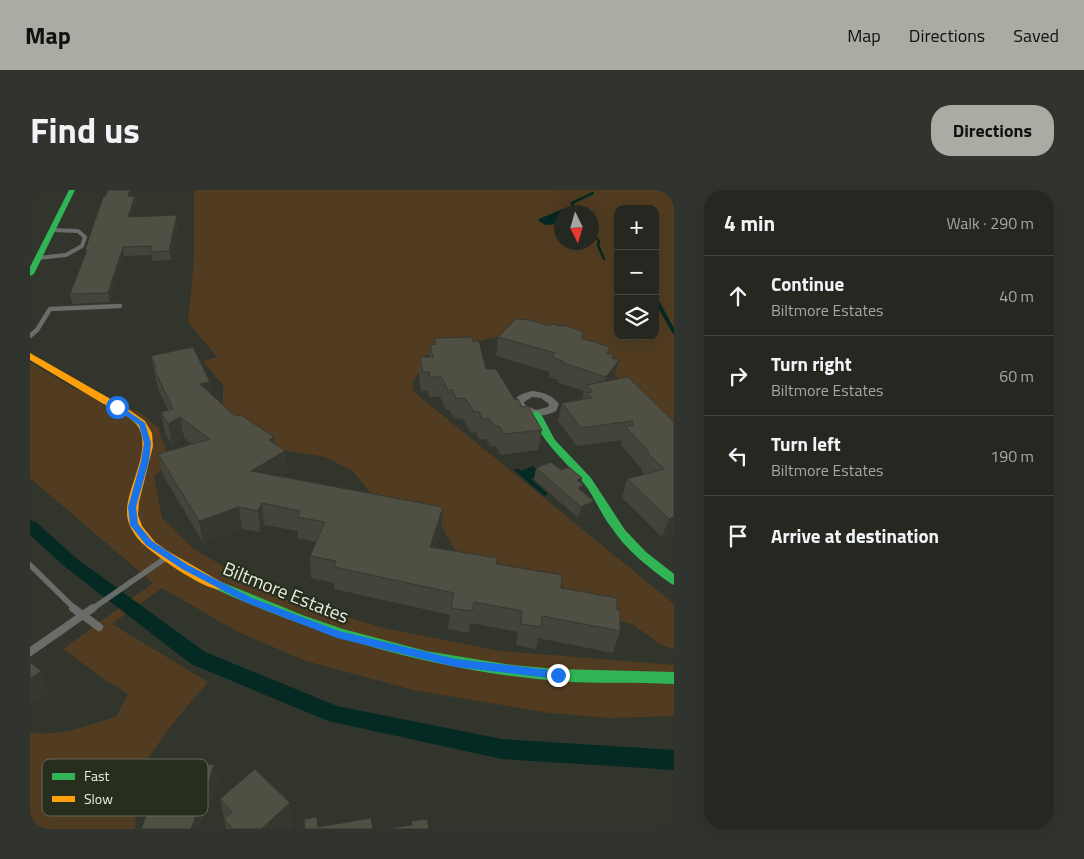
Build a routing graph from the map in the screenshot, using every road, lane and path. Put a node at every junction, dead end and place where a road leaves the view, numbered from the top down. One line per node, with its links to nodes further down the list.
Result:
1 (72, 190): 2 (street)
2 (52, 230): 3 (street); 3 (lane)
3 (38, 258): 4 (street)
4 (30, 274)
5 (120, 306): 6 (lane)
6 (30, 336)
7 (30, 356): 9 (street, Biltmore Estates)
8 (536, 414): 11 (street)
9 (168, 556): 12 (lane); 15 (street, Biltmore Estates)
10 (30, 565): 12 (lane)
11 (674, 580)
12 (84, 616): 13 (lane); 14 (lane)
13 (99, 627)
14 (30, 652)
15 (674, 678)

